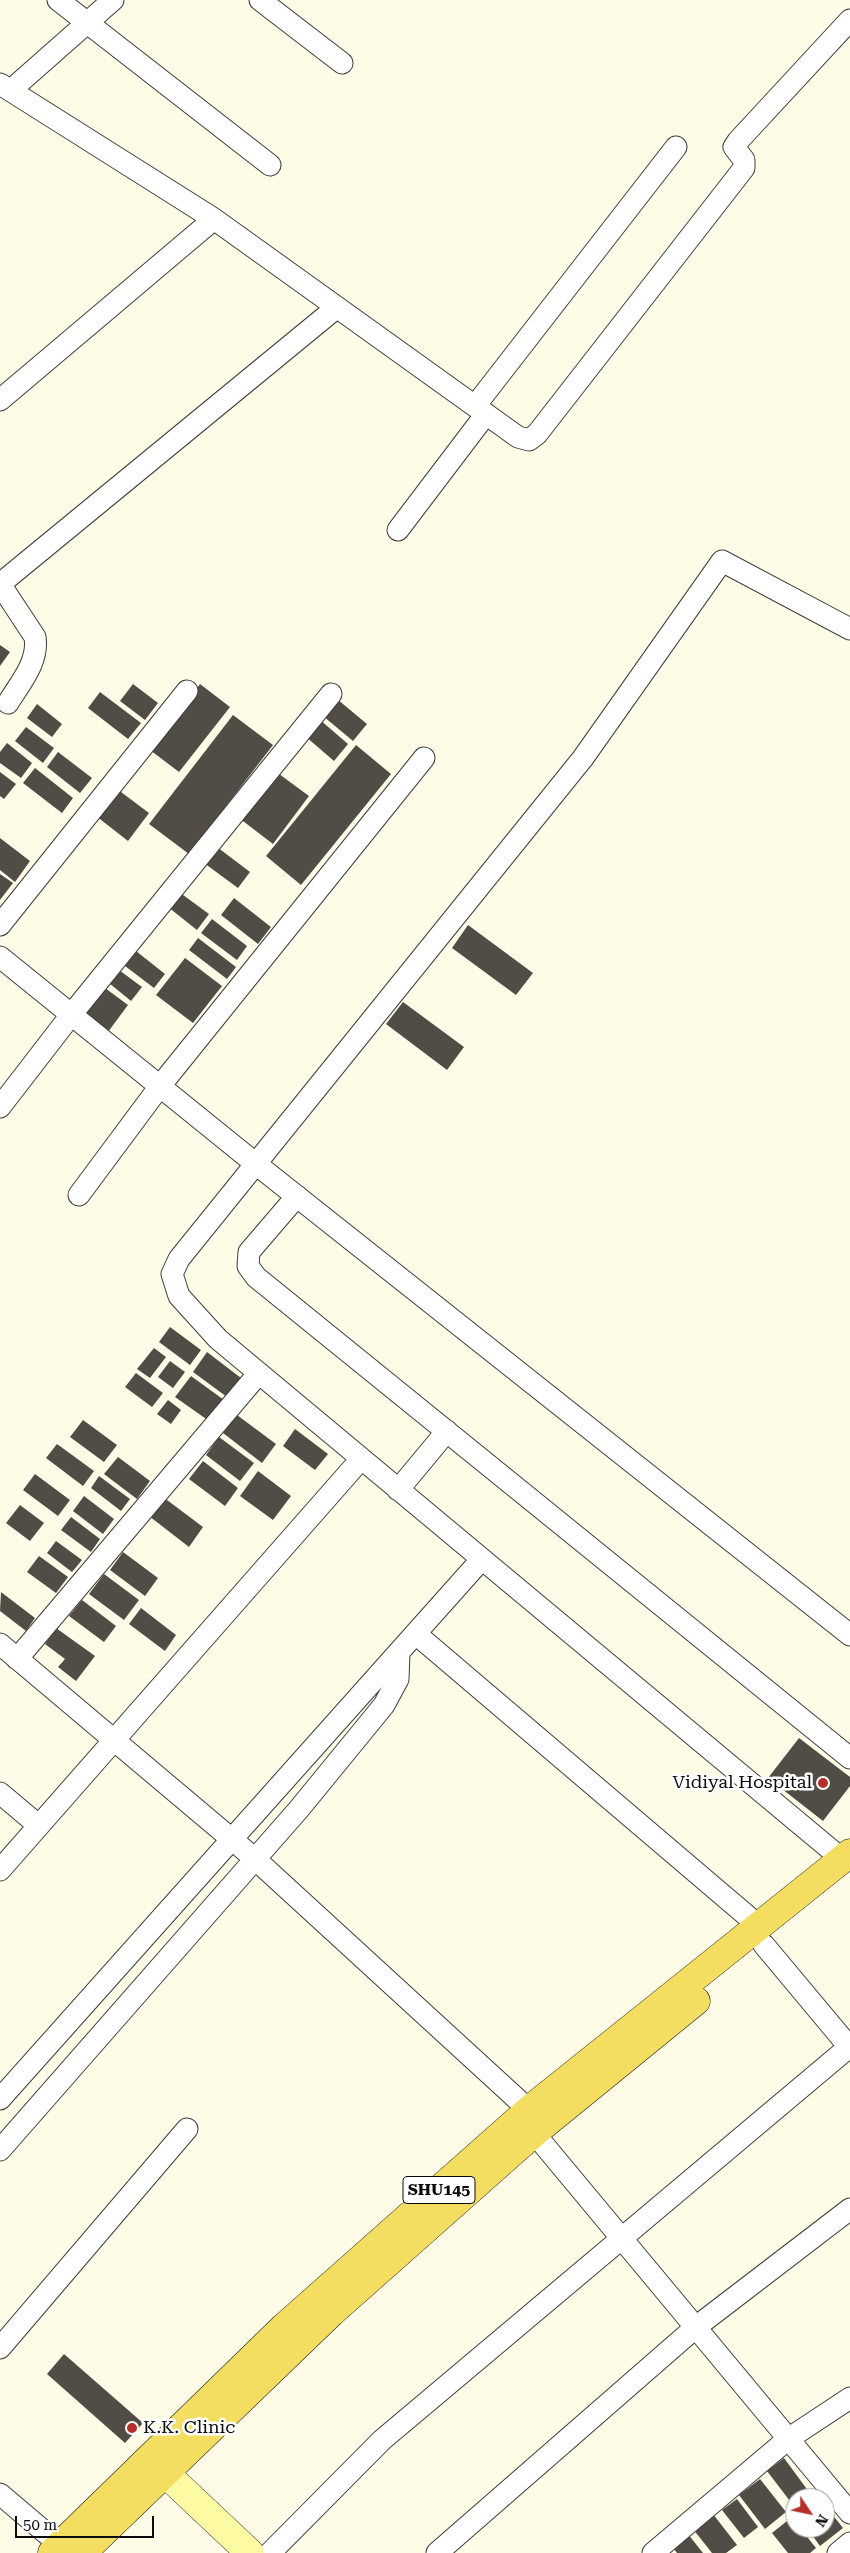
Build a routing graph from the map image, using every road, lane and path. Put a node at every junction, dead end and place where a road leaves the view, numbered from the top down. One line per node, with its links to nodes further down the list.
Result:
1 (58, 0): 5 (street)
2 (113, 0): 5 (street)
3 (260, 0): 6 (street)
4 (850, 20): 13 (street)
5 (88, 22): 7 (street); 9 (street)
6 (342, 63)
7 (5, 87): 10 (street)
8 (676, 147): 13 (street)
9 (270, 165)
10 (214, 219): 11 (street); 12 (street)
11 (336, 308): 13 (street); 15 (street)
12 (0, 400)
13 (480, 410): 14 (street)
14 (398, 530)
15 (0, 584): 19 (street)
16 (850, 629): 26 (street)
17 (187, 691): 21 (street)
18 (331, 694): 23 (street)
19 (3, 705)
20 (424, 758): 24 (street)
21 (0, 925)
22 (0, 957): 23 (street)
23 (71, 1015): 24 (street); 25 (street)
24 (160, 1086): 26 (street); 27 (street)
25 (0, 1108)
26 (256, 1164): 28 (street); 29 (street)
27 (79, 1195)
28 (297, 1196): 30 (street); 35 (street)
29 (259, 1373): 31 (street); 38 (street)
30 (446, 1431): 32 (street); 40 (street)
31 (361, 1459): 32 (street); 39 (street)
32 (398, 1490): 33 (street)
33 (481, 1560): 34 (street); 45 (street)
34 (416, 1634): 37 (street); 47 (street)
35 (850, 1635)
36 (0, 1644): 38 (street)
37 (399, 1652): 43 (street); 44 (street)
38 (17, 1659): 39 (street)
39 (113, 1739): 42 (street); 43 (street)
40 (850, 1758)
41 (0, 1793): 42 (street)
42 (38, 1825): 46 (street)
43 (233, 1840): 44 (street); 49 (street)
44 (254, 1858): 50 (street); 52 (street)
45 (847, 1862): 47 (main road)
46 (0, 1870)
47 (761, 1935): 48 (street); 50 (main road)
48 (849, 2047): 54 (street)
49 (0, 2099)
50 (532, 2121): 54 (street); 59 (main road); 63 (main road, SHU145)
51 (187, 2129): 56 (street)
52 (0, 2150)
53 (850, 2209): 55 (street)
54 (623, 2239): 55 (street); 65 (street)
55 (696, 2327): 58 (street); 66 (street)
56 (0, 2348)
57 (850, 2398): 58 (street)
58 (788, 2439): 61 (street); 67 (street)
59 (164, 2472): 63 (main road); 64 (street)
60 (0, 2494): 63 (street)
61 (850, 2513)
62 (850, 2543): 68 (street)
63 (65, 2550)
64 (250, 2553)
65 (270, 2553)
66 (437, 2553)
67 (652, 2553)
68 (838, 2553)

